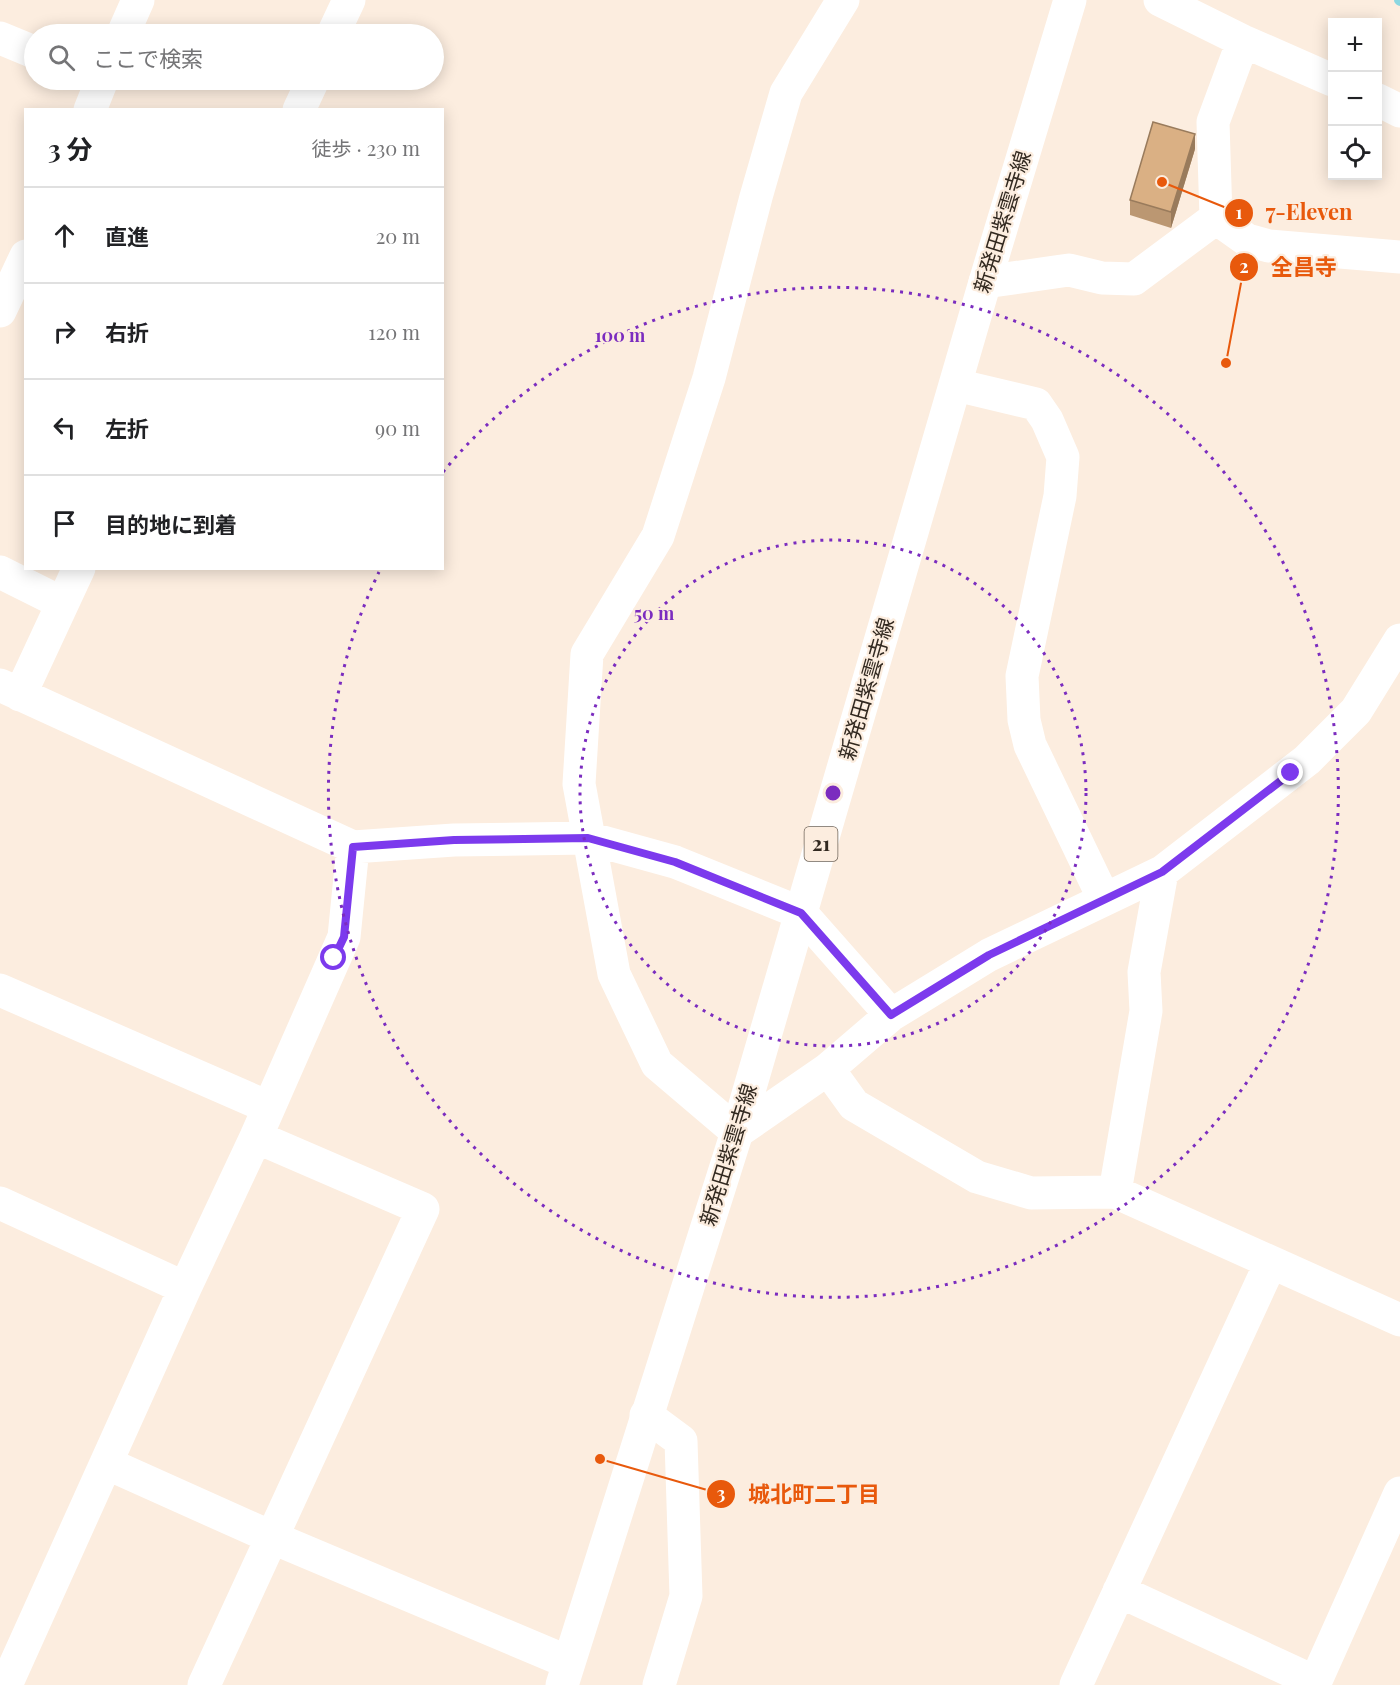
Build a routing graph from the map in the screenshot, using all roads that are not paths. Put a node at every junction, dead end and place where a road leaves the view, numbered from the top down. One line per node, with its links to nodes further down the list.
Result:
1 (138, 0): 6 (street)
2 (349, 0): 7 (street)
3 (843, 0): 29 (street)
4 (1070, 0): 21 (street, 新発田紫雲寺線 / 21)
5 (1160, 0): 9 (street)
6 (127, 24)
7 (338, 24)
8 (0, 38): 10 (street)
9 (1243, 40): 11 (street); 18 (street)
10 (24, 48)
11 (1328, 78)
12 (97, 90): 15 (street)
13 (308, 90): 16 (street)
14 (1382, 102): 17 (street)
15 (91, 108)
16 (300, 108)
17 (1400, 111)
18 (1216, 218): 19 (street); 21 (street)
19 (1400, 257)
20 (24, 260): 22 (street)
21 (985, 282): 23 (street, 新発田紫雲寺線 / 21)
22 (0, 311)
23 (956, 385): 32 (street); 33 (street, 新発田紫雲寺線 / 21)
24 (78, 570): 26 (street)
25 (0, 572): 26 (street)
26 (62, 603): 28 (street)
27 (1400, 640): 31 (street)
28 (10, 690): 30 (street)
29 (588, 838): 30 (street); 33 (street); 38 (street)
30 (353, 847): 37 (street)
31 (1162, 872): 32 (street); 40 (street)
32 (1104, 899): 35 (street)
33 (801, 913): 35 (street); 38 (street, 新発田紫雲寺線 / 21)
34 (0, 990): 37 (street)
35 (891, 1015): 36 (street)
36 (828, 1069): 38 (street); 40 (street)
37 (268, 1107): 39 (street)
38 (737, 1132): 45 (street, 新発田紫雲寺線 / 21)
39 (256, 1137): 43 (street); 48 (street)
40 (1115, 1192): 42 (street)
41 (4, 1215): 43 (street)
42 (1271, 1262): 44 (street); 49 (street)
43 (185, 1288): 46 (street)
44 (1400, 1320)
45 (646, 1416): 50 (street, 新発田紫雲寺線 / 21); 54 (street)
46 (106, 1463): 48 (street); 52 (street)
47 (1400, 1493): 51 (street)
48 (271, 1537): 50 (street); 53 (street)
49 (1119, 1591): 51 (street); 55 (street)
50 (565, 1673)
51 (1315, 1683)
52 (6, 1685)
53 (204, 1685)
54 (659, 1685)
55 (1076, 1685)

